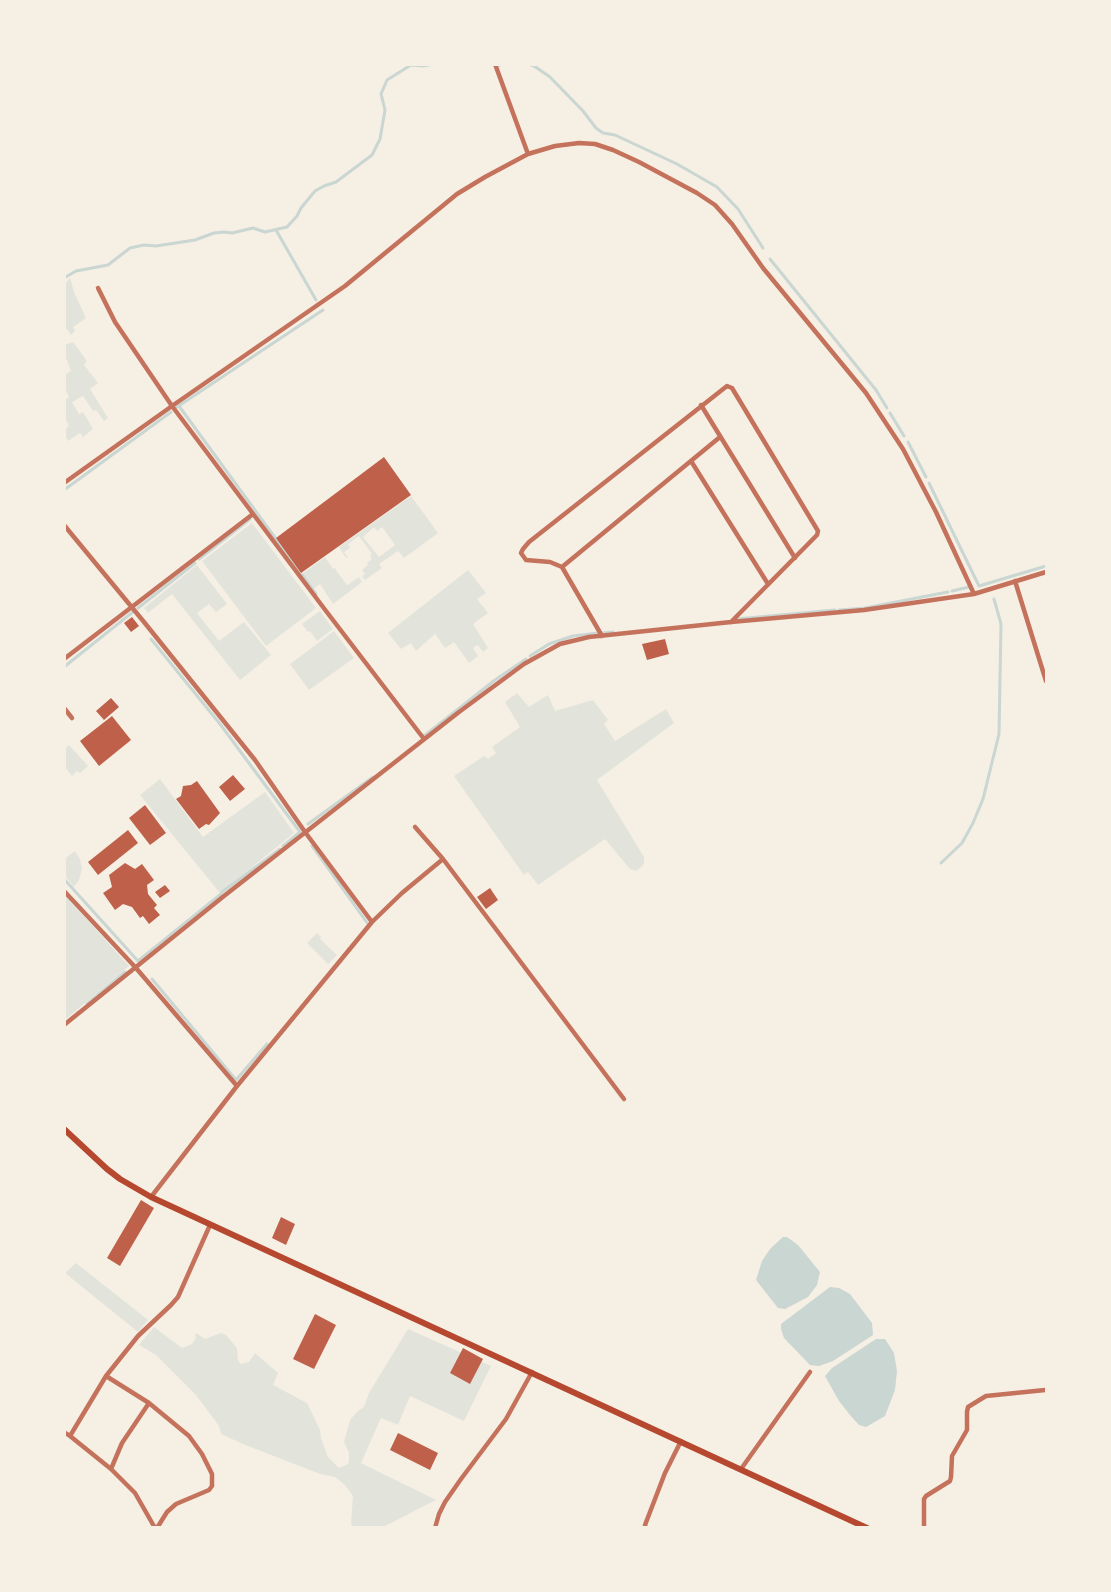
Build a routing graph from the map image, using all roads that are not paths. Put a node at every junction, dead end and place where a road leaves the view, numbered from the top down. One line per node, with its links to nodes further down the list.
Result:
1 (495, 64): 2 (street)
2 (528, 154): 5 (street); 16 (street)
3 (98, 288): 5 (street)
4 (701, 405): 6 (street); 11 (street); 12 (street)
5 (171, 406): 8 (street); 9 (street)
6 (720, 436): 7 (street); 11 (street)
7 (691, 461): 12 (street); 15 (street)
8 (64, 483)
9 (253, 514): 17 (street); 24 (street)
10 (64, 525): 17 (street)
11 (795, 558): 15 (street)
12 (562, 567): 19 (street)
13 (1047, 572): 14 (street)
14 (1015, 581): 16 (street); 21 (street)
15 (768, 584): 18 (street)
16 (975, 594): 18 (street)
17 (132, 607): 20 (street); 26 (street)
18 (731, 622): 19 (street)
19 (602, 636): 24 (street)
20 (64, 659)
21 (1047, 681)
22 (64, 708): 23 (street)
23 (72, 718)
24 (424, 739): 26 (street)
25 (415, 827): 27 (street)
26 (305, 832): 29 (street); 30 (street)
27 (443, 859): 29 (street); 33 (street)
28 (64, 891): 30 (street)
29 (372, 922): 32 (street)
30 (136, 968): 31 (street); 32 (street)
31 (64, 1025)
32 (237, 1086): 35 (street)
33 (624, 1100)
34 (64, 1129): 35 (main road)
35 (150, 1197): 36 (main road)
36 (210, 1225): 37 (main road); 39 (street)
37 (532, 1372): 44 (main road); 49 (street)
38 (810, 1372): 46 (street)
39 (106, 1376): 41 (street); 43 (street)
40 (1045, 1390): 52 (street)
41 (149, 1403): 45 (street); 48 (street)
42 (64, 1432): 43 (street)
43 (70, 1436): 45 (street)
44 (681, 1442): 46 (main road); 50 (street)
45 (111, 1469): 48 (street)
46 (741, 1469): 47 (main road)
47 (854, 1525): 51 (main road)
48 (156, 1527)
49 (435, 1527)
50 (646, 1527)
51 (867, 1527)
52 (924, 1527)

